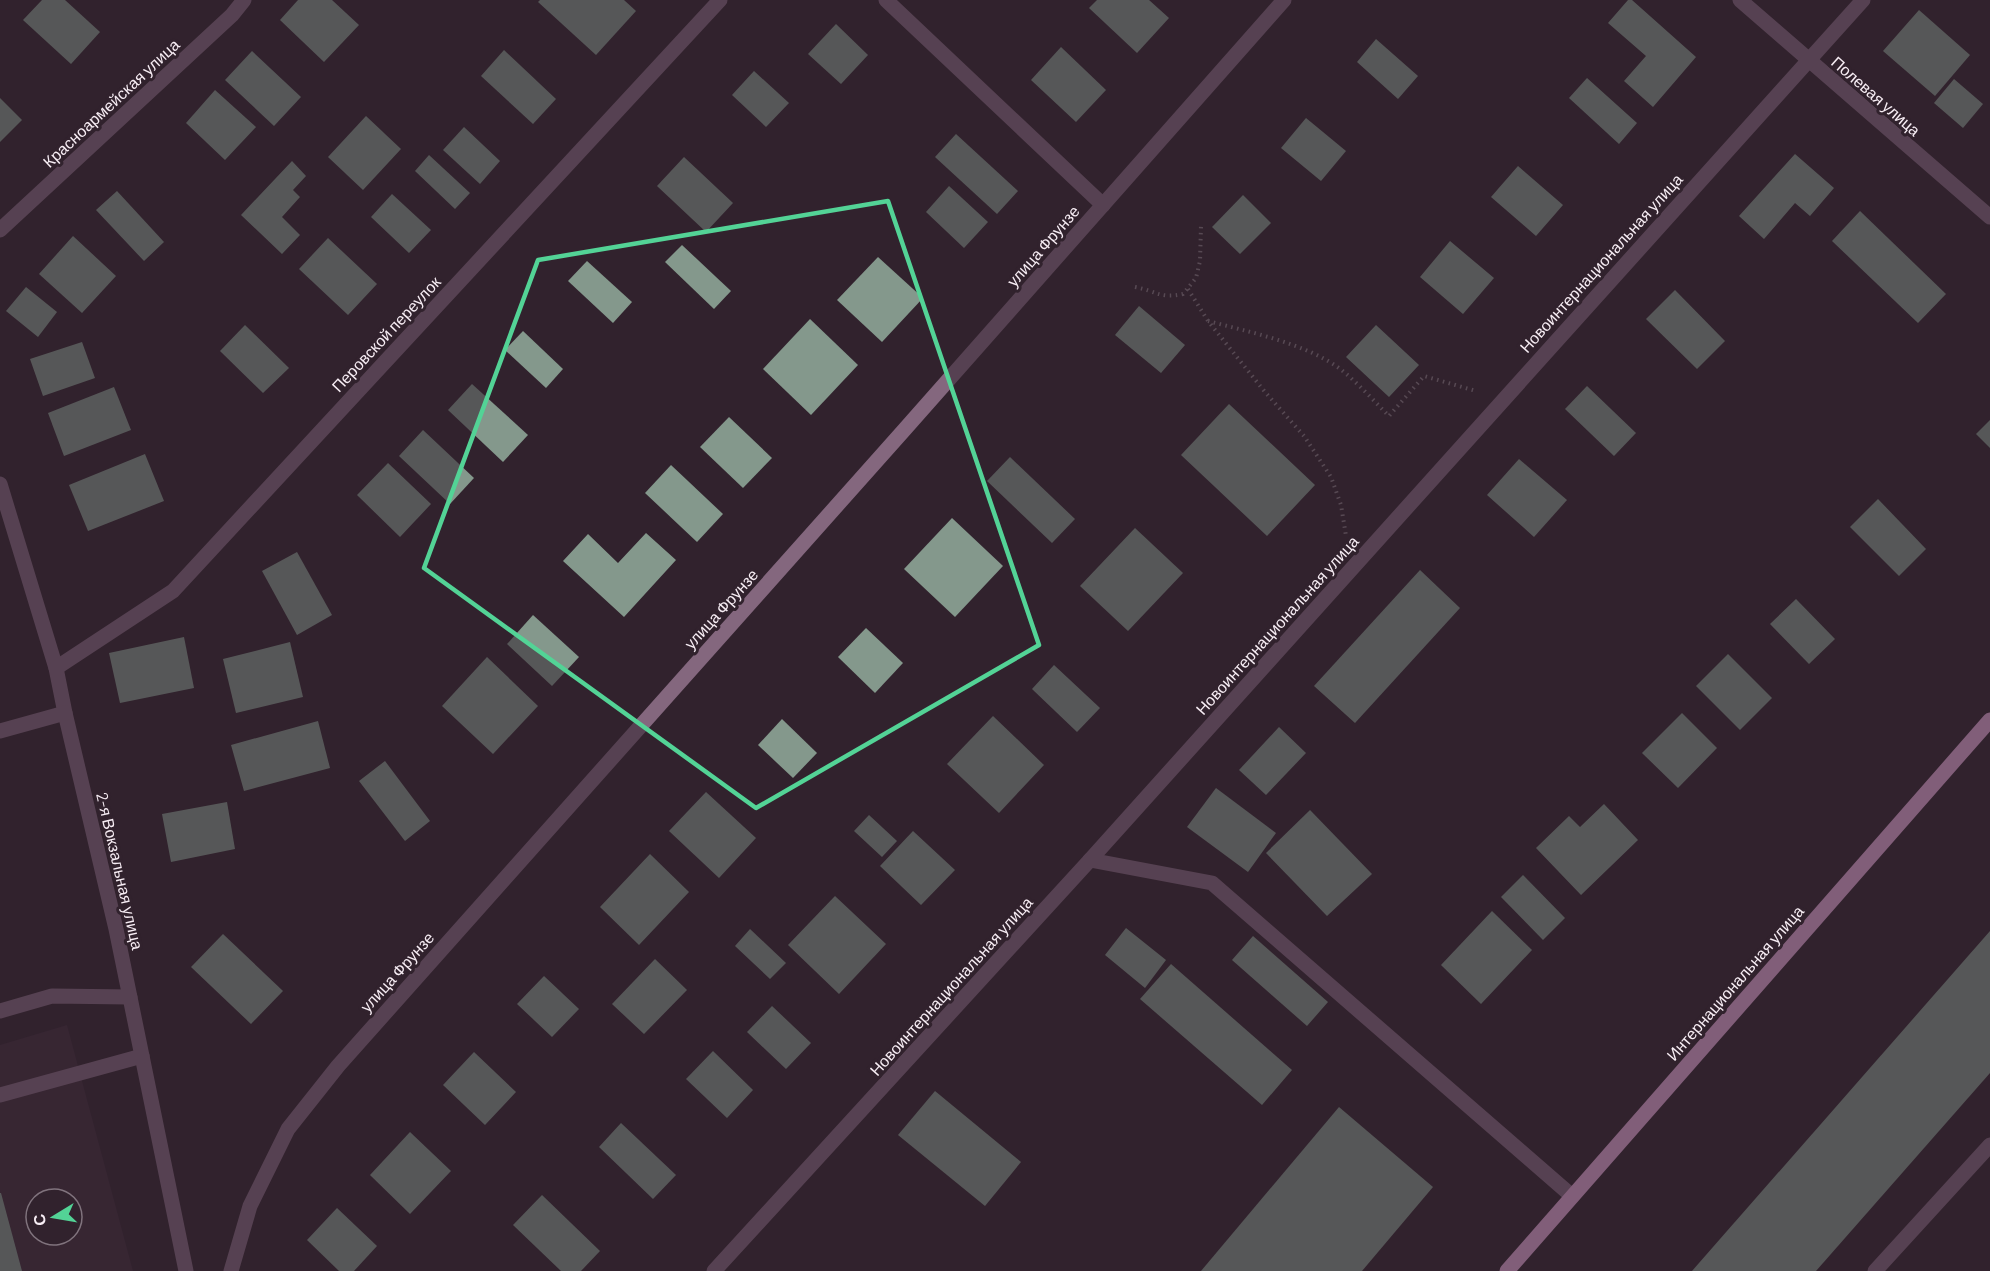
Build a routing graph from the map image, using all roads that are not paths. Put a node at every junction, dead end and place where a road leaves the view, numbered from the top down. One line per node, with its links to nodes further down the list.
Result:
1 (244, 0): 10 (street, Красноармейская улица)
2 (720, 0): 12 (street, Перовской переулок)
3 (886, 0): 8 (street)
4 (1284, 0): 8 (street, улица Фрунзе)
5 (1740, 0): 7 (street, Полевая улица)
6 (1863, 0): 7 (street, Новоинтернациональная улица)
7 (1808, 60): 9 (street, Полевая улица); 16 (street, Новоинтернациональная улица)
8 (1103, 205): 24 (street, улица Фрунзе)
9 (1990, 218)
10 (0, 230)
11 (0, 484): 12 (street, 2-я Вокзальная улица)
12 (56, 668): 13 (street, 2-я Вокзальная улица)
13 (65, 713): 15 (street); 17 (street, 2-я Вокзальная улица)
14 (1990, 720): 22 (main road, Интернациональная улица)
15 (0, 731)
16 (1090, 861): 22 (street); 25 (street, Новоинтернациональная улица)
17 (130, 997): 18 (street); 19 (street, 2-я Вокзальная улица)
18 (0, 1011)
19 (142, 1056): 20 (street); 23 (street, 2-я Вокзальная улица)
20 (0, 1095)
21 (1990, 1145): 27 (street)
22 (1572, 1196): 26 (main road, Интернациональная улица)
23 (186, 1271)
24 (231, 1271)
25 (714, 1271)
26 (1507, 1271)
27 (1875, 1271)

